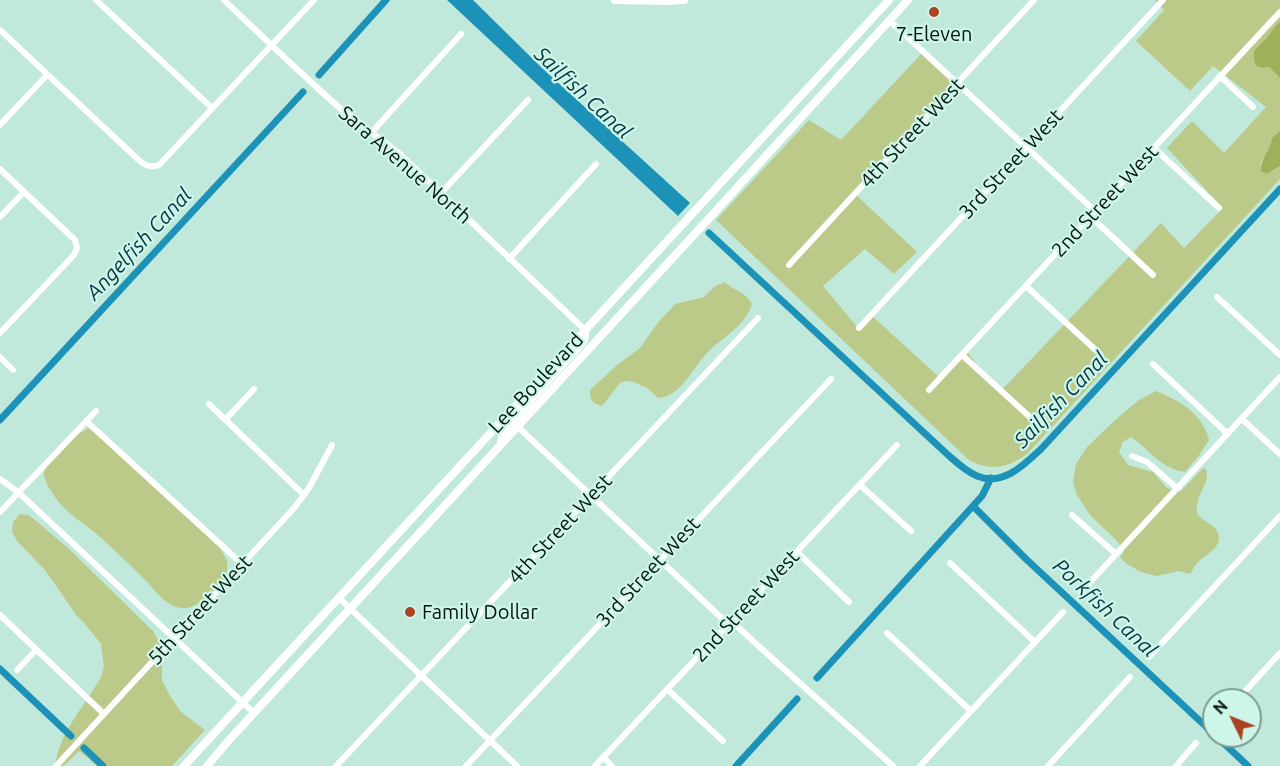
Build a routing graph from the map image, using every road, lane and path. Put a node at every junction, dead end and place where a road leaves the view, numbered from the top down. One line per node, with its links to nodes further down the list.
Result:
1 (96, 0): 22 (street)
2 (224, 0): 16 (street, Sara Avenue North)
3 (314, 0): 16 (street)
4 (615, 0): 5 (street)
5 (645, 0): 6 (street)
6 (654, 0): 7 (street)
7 (684, 0)
8 (908, 0): 13 (main road, Lee Boulevard)
9 (1034, 0): 19 (street, 4th Street West)
10 (1163, 0): 25 (street, 3rd Street West)
11 (886, 2): 41 (main road, Lee Boulevard)
12 (1280, 12): 18 (street, 2nd Street West)
13 (889, 20): 19 (street); 59 (main road, Lee Boulevard)
14 (0, 30): 17 (street)
15 (461, 34): 24 (street)
16 (272, 45): 22 (street); 24 (street, Sara Avenue North)
17 (47, 75): 22 (street); 23 (street)
18 (1220, 76): 21 (street); 26 (street, 2nd Street West)
19 (957, 83): 25 (street); 35 (street, 4th Street West)
20 (528, 100): 30 (street)
21 (1254, 107)
22 (212, 108)
23 (0, 125)
24 (372, 132): 30 (street, Sara Avenue North)
25 (1027, 147): 32 (street); 40 (street, 3rd Street West)
26 (1154, 148): 31 (street); 32 (street, 2nd Street West)
27 (596, 164): 34 (street)
28 (0, 169): 29 (street)
29 (24, 192): 33 (street); 42 (street)
30 (441, 193): 34 (street, Sara Avenue North)
31 (1219, 208)
32 (1092, 213): 36 (street); 37 (street, 2nd Street West)
33 (0, 217)
34 (509, 259): 41 (street, Sara Avenue North)
35 (789, 265)
36 (1153, 275)
37 (1026, 286): 43 (street); 44 (street, 2nd Street West)
38 (1217, 297): 45 (street)
39 (758, 318): 71 (street, 4th Street West)
40 (859, 328)
41 (585, 330): 62 (main road); 82 (main road, Lee Boulevard)
42 (0, 333)
43 (1100, 354)
44 (962, 355): 52 (street, 2nd Street West); 55 (street)
45 (1280, 355)
46 (0, 357): 48 (street)
47 (1153, 364): 60 (street)
48 (13, 370)
49 (1280, 377): 56 (street)
50 (831, 379): 78 (street, 3rd Street West)
51 (254, 389): 57 (street)
52 (929, 390)
53 (209, 404): 57 (street)
54 (96, 411): 58 (street)
55 (1031, 418)
56 (1242, 418): 60 (street); 64 (street)
57 (225, 420): 70 (street)
58 (86, 421): 69 (street); 80 (street)
59 (518, 427): 62 (main road, Lee Boulevard); 71 (street)
60 (1228, 434): 68 (street)
61 (332, 445): 70 (street, 5th Street West)
62 (500, 446): 84 (main road, Lee Boulevard)
63 (897, 446): 67 (street, 2nd Street West)
64 (1280, 454)
65 (1132, 456): 68 (street)
66 (0, 479): 69 (street)
67 (860, 485): 75 (street); 76 (street, 2nd Street West)
68 (1177, 488): 77 (street)
69 (18, 492): 72 (street); 89 (street)
70 (304, 495): 80 (street, 5th Street West)
71 (591, 496): 78 (street); 95 (street, 4th Street West)
72 (0, 512)
73 (1072, 515): 77 (street)
74 (1280, 516): 93 (street)
75 (911, 531)
76 (796, 552): 83 (street); 87 (street, 2nd Street West)
77 (1116, 554): 81 (street)
78 (659, 560): 87 (street); 103 (street, 3rd Street West)
79 (950, 563): 90 (street)
80 (242, 564): 89 (street, 5th Street West)
81 (1081, 592)
82 (339, 598): 84 (street); 99 (main road, Lee Boulevard)
83 (849, 602)
84 (350, 609): 95 (street); 101 (main road, Lee Boulevard)
85 (1063, 612): 90 (street)
86 (0, 615): 91 (street)
87 (728, 624): 98 (street, 2nd Street West); 115 (street)
88 (887, 633): 100 (street)
89 (174, 639): 99 (street); 102 (street, 5th Street West)
90 (1035, 642): 100 (street)
91 (36, 650): 94 (street); 102 (street)
92 (1280, 653): 97 (street)
93 (1149, 657)
94 (17, 670)
95 (422, 675): 103 (street); 110 (street, 4th Street West)
96 (1130, 677): 117 (street)
97 (1248, 688)
98 (667, 689): 104 (street); 106 (street, 2nd Street West)
99 (242, 703): 101 (street); 108 (main road, Lee Boulevard)
100 (971, 711): 116 (street)
101 (254, 713): 109 (main road, Lee Boulevard)
102 (104, 714): 107 (street, 5th Street West)
103 (490, 740): 111 (street, 3rd Street West); 112 (street)
104 (723, 741)
105 (1196, 743): 118 (street)
106 (603, 757): 113 (street, 2nd Street West); 114 (street)
107 (56, 766)
108 (184, 766)
109 (207, 766)
110 (336, 766)
111 (465, 766)
112 (517, 766)
113 (595, 766)
114 (612, 766)
115 (893, 766)
116 (920, 766)
117 (1048, 766)
118 (1176, 766)

